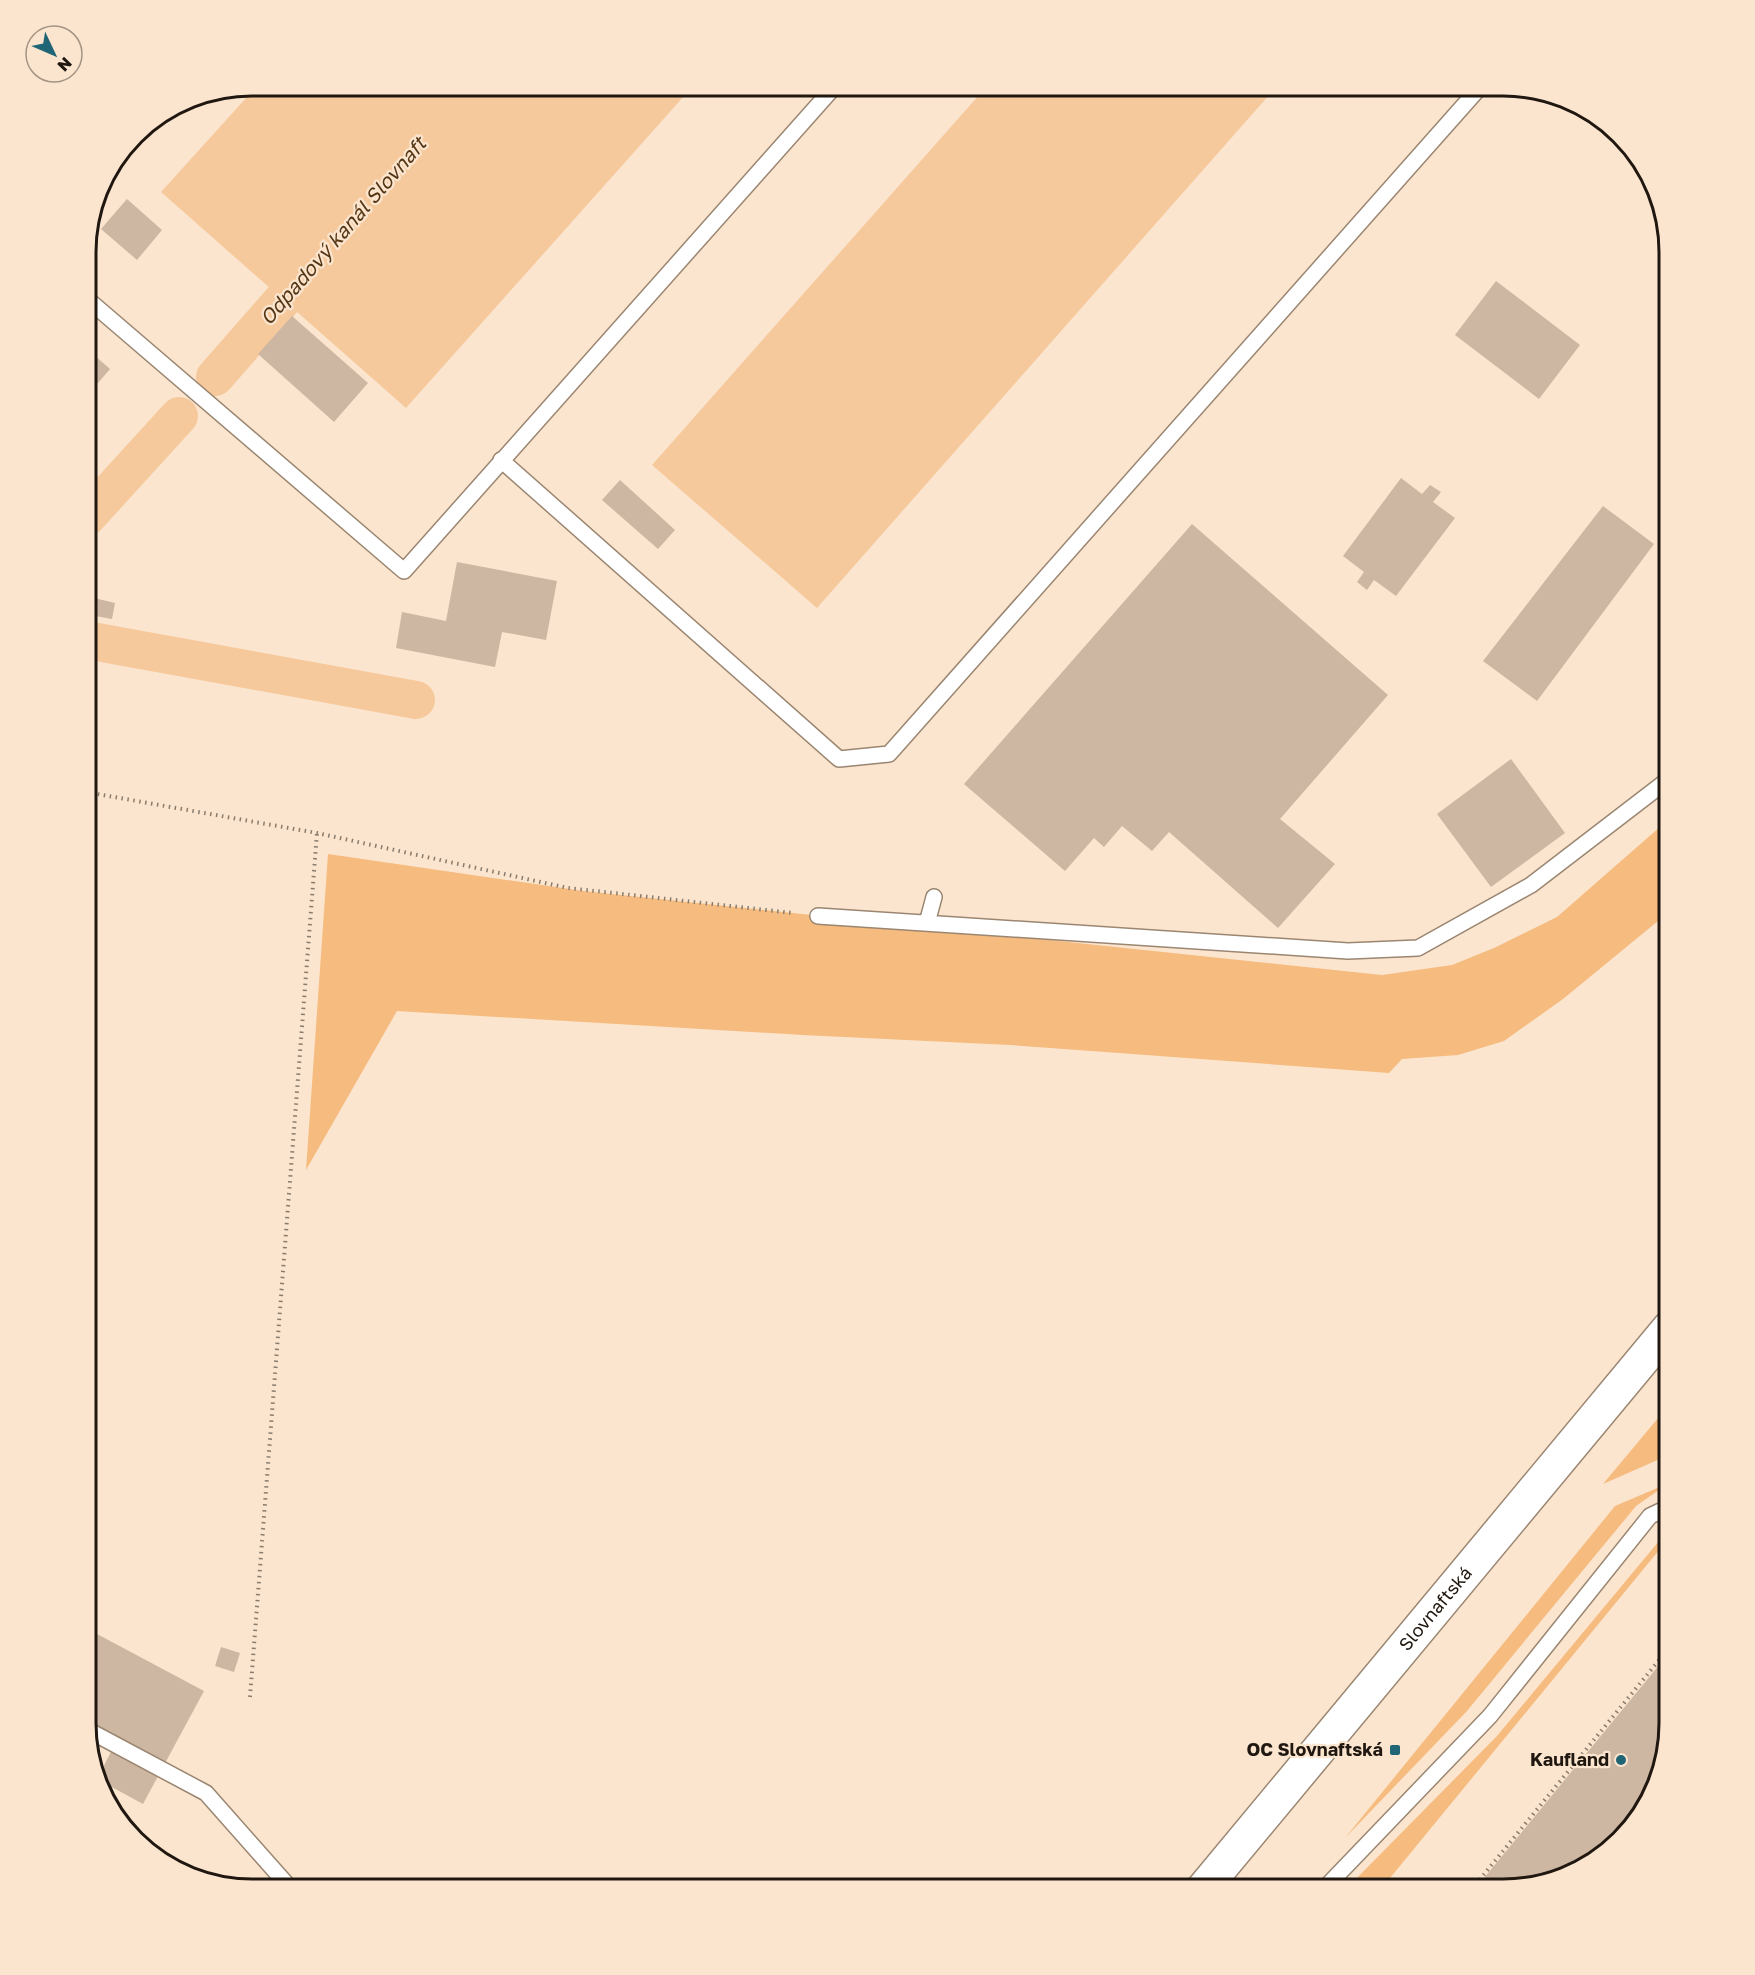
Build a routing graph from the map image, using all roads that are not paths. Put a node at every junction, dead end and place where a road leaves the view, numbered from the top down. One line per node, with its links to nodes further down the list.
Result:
1 (826, 96): 4 (lane)
2 (1472, 96): 4 (lane)
3 (96, 307): 4 (lane)
4 (501, 460)
5 (1659, 787): 8 (lane)
6 (934, 897): 8 (lane)
7 (818, 916): 8 (lane)
8 (927, 923)
9 (1659, 1341): 13 (main road, Slovnaftská)
10 (1659, 1512): 14 (lane)
11 (97, 1734): 12 (lane)
12 (281, 1879)
13 (1212, 1879)
14 (1334, 1879)

